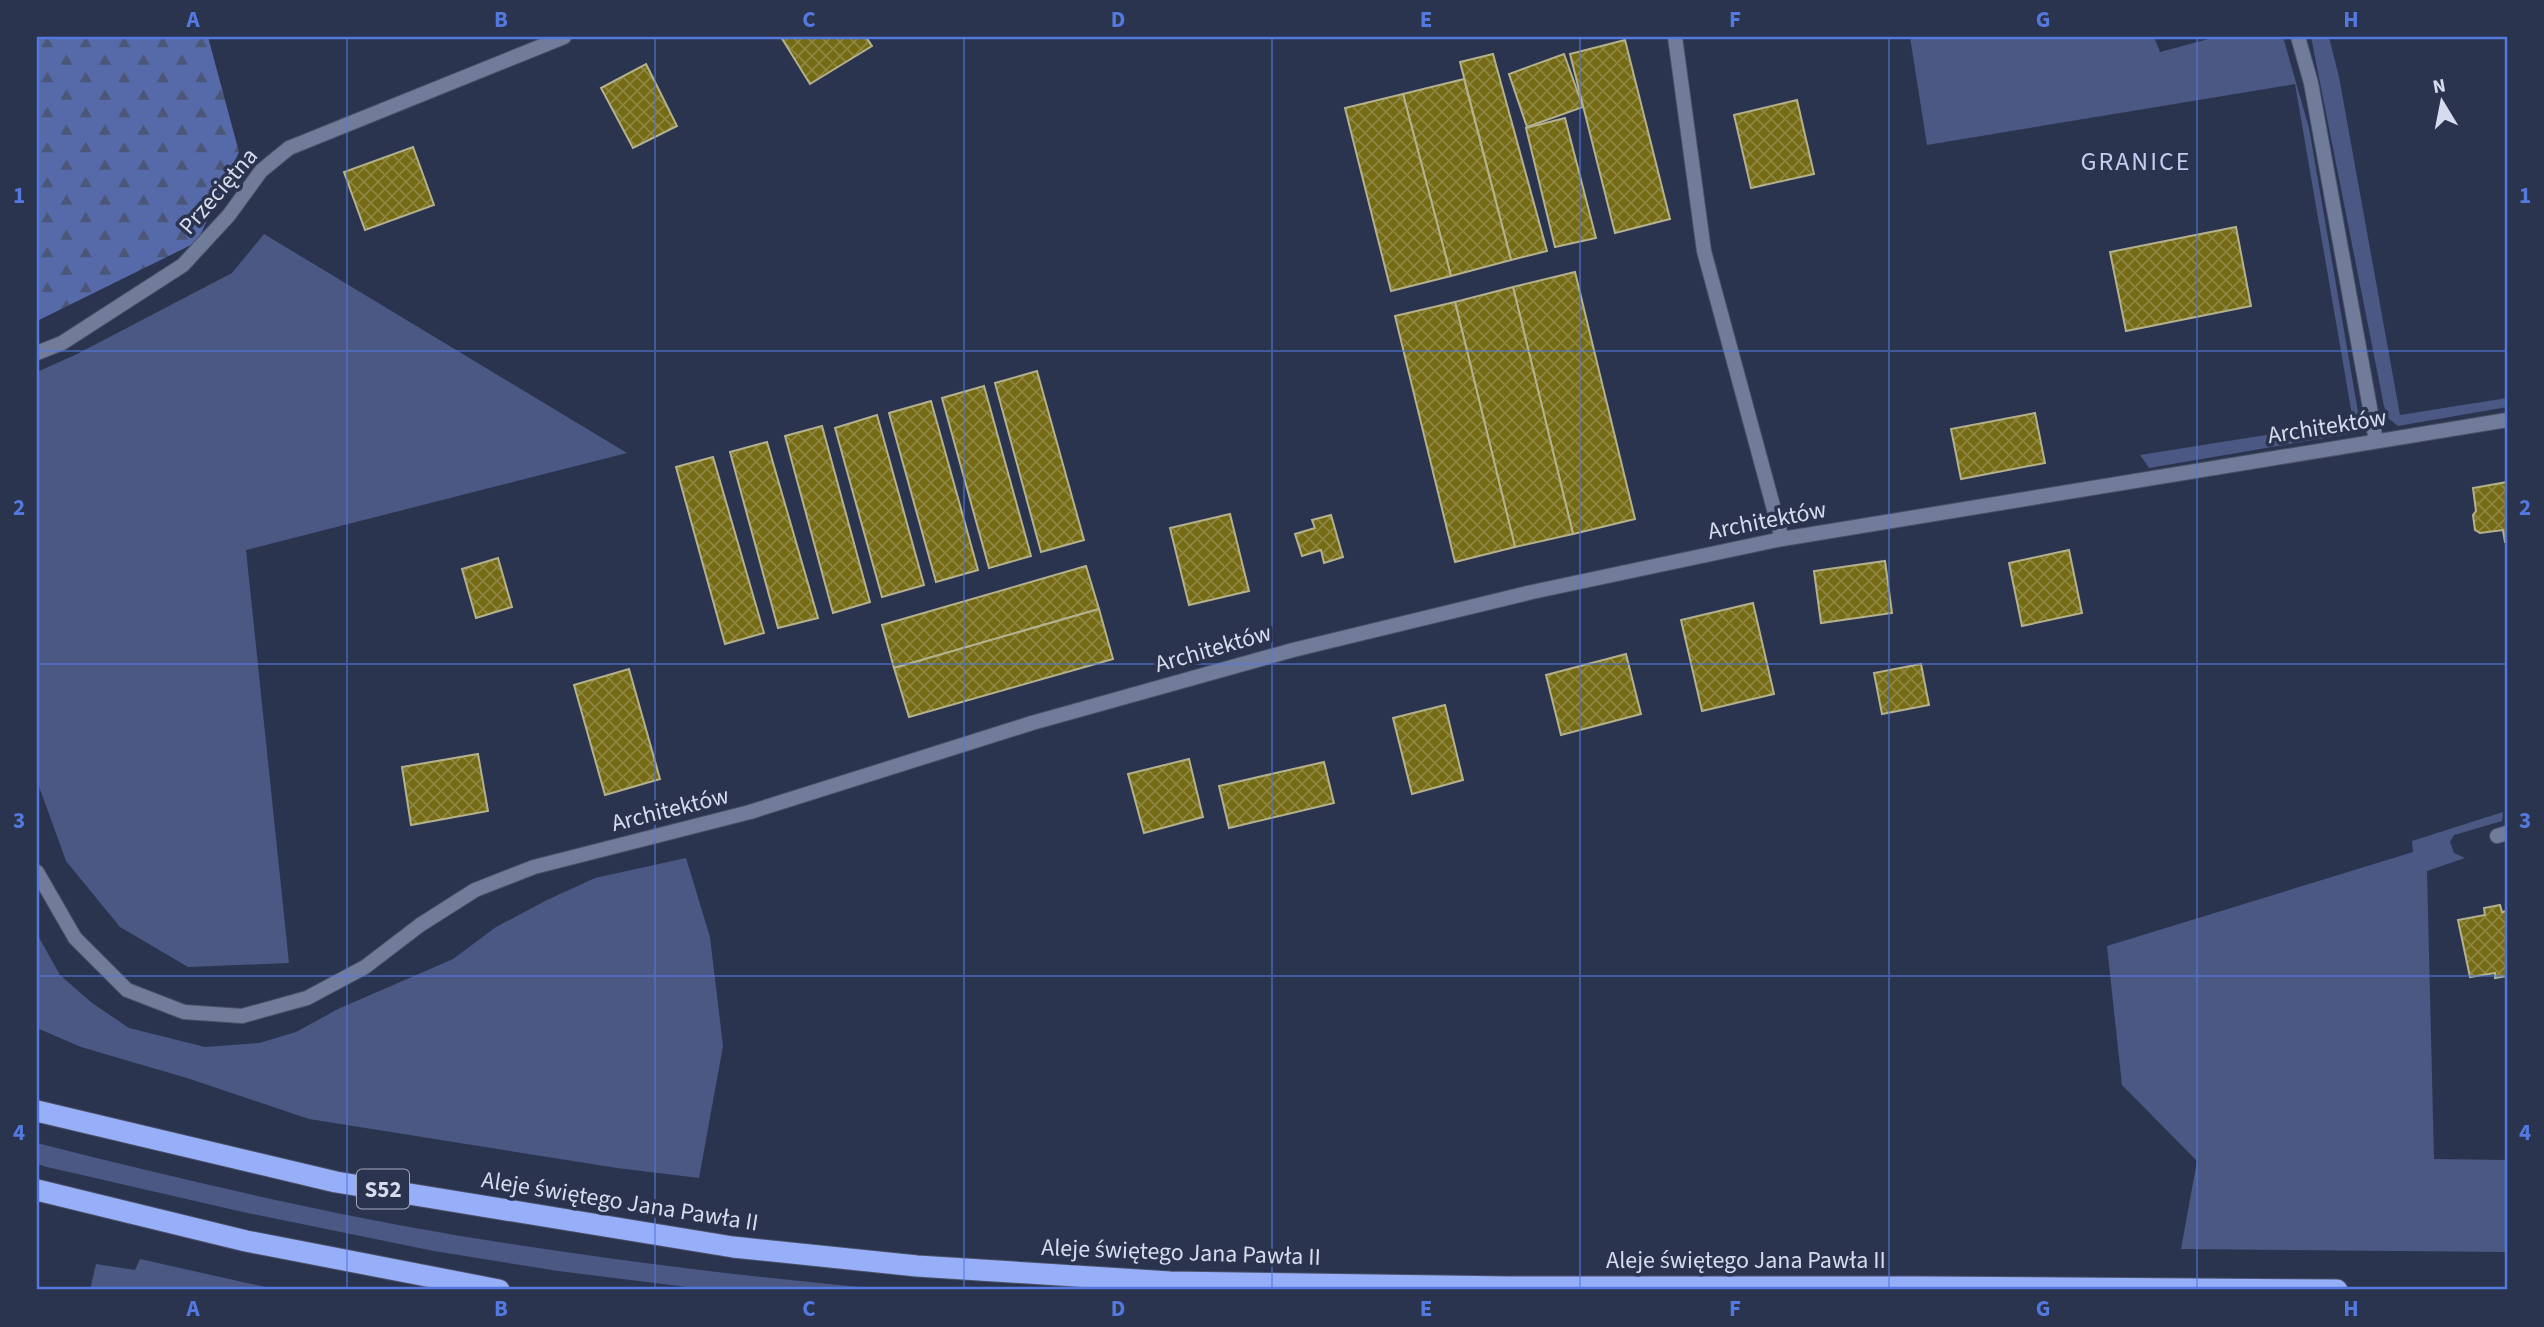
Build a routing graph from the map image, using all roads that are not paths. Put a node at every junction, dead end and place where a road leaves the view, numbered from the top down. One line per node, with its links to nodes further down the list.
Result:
1 (564, 37): 4 (street, Przeciętna)
2 (1675, 37): 7 (street)
3 (2298, 37): 6 (street)
4 (37, 354)
5 (2507, 420): 6 (street, Architektów)
6 (2376, 441): 7 (street, Architektów)
7 (1782, 538): 8 (street, Architektów)
8 (37, 872)
9 (37, 1111): 12 (highway, Aleje świętego Jana Pawła II / S52)
10 (37, 1190): 11 (highway)
11 (499, 1290)
12 (2337, 1290)

